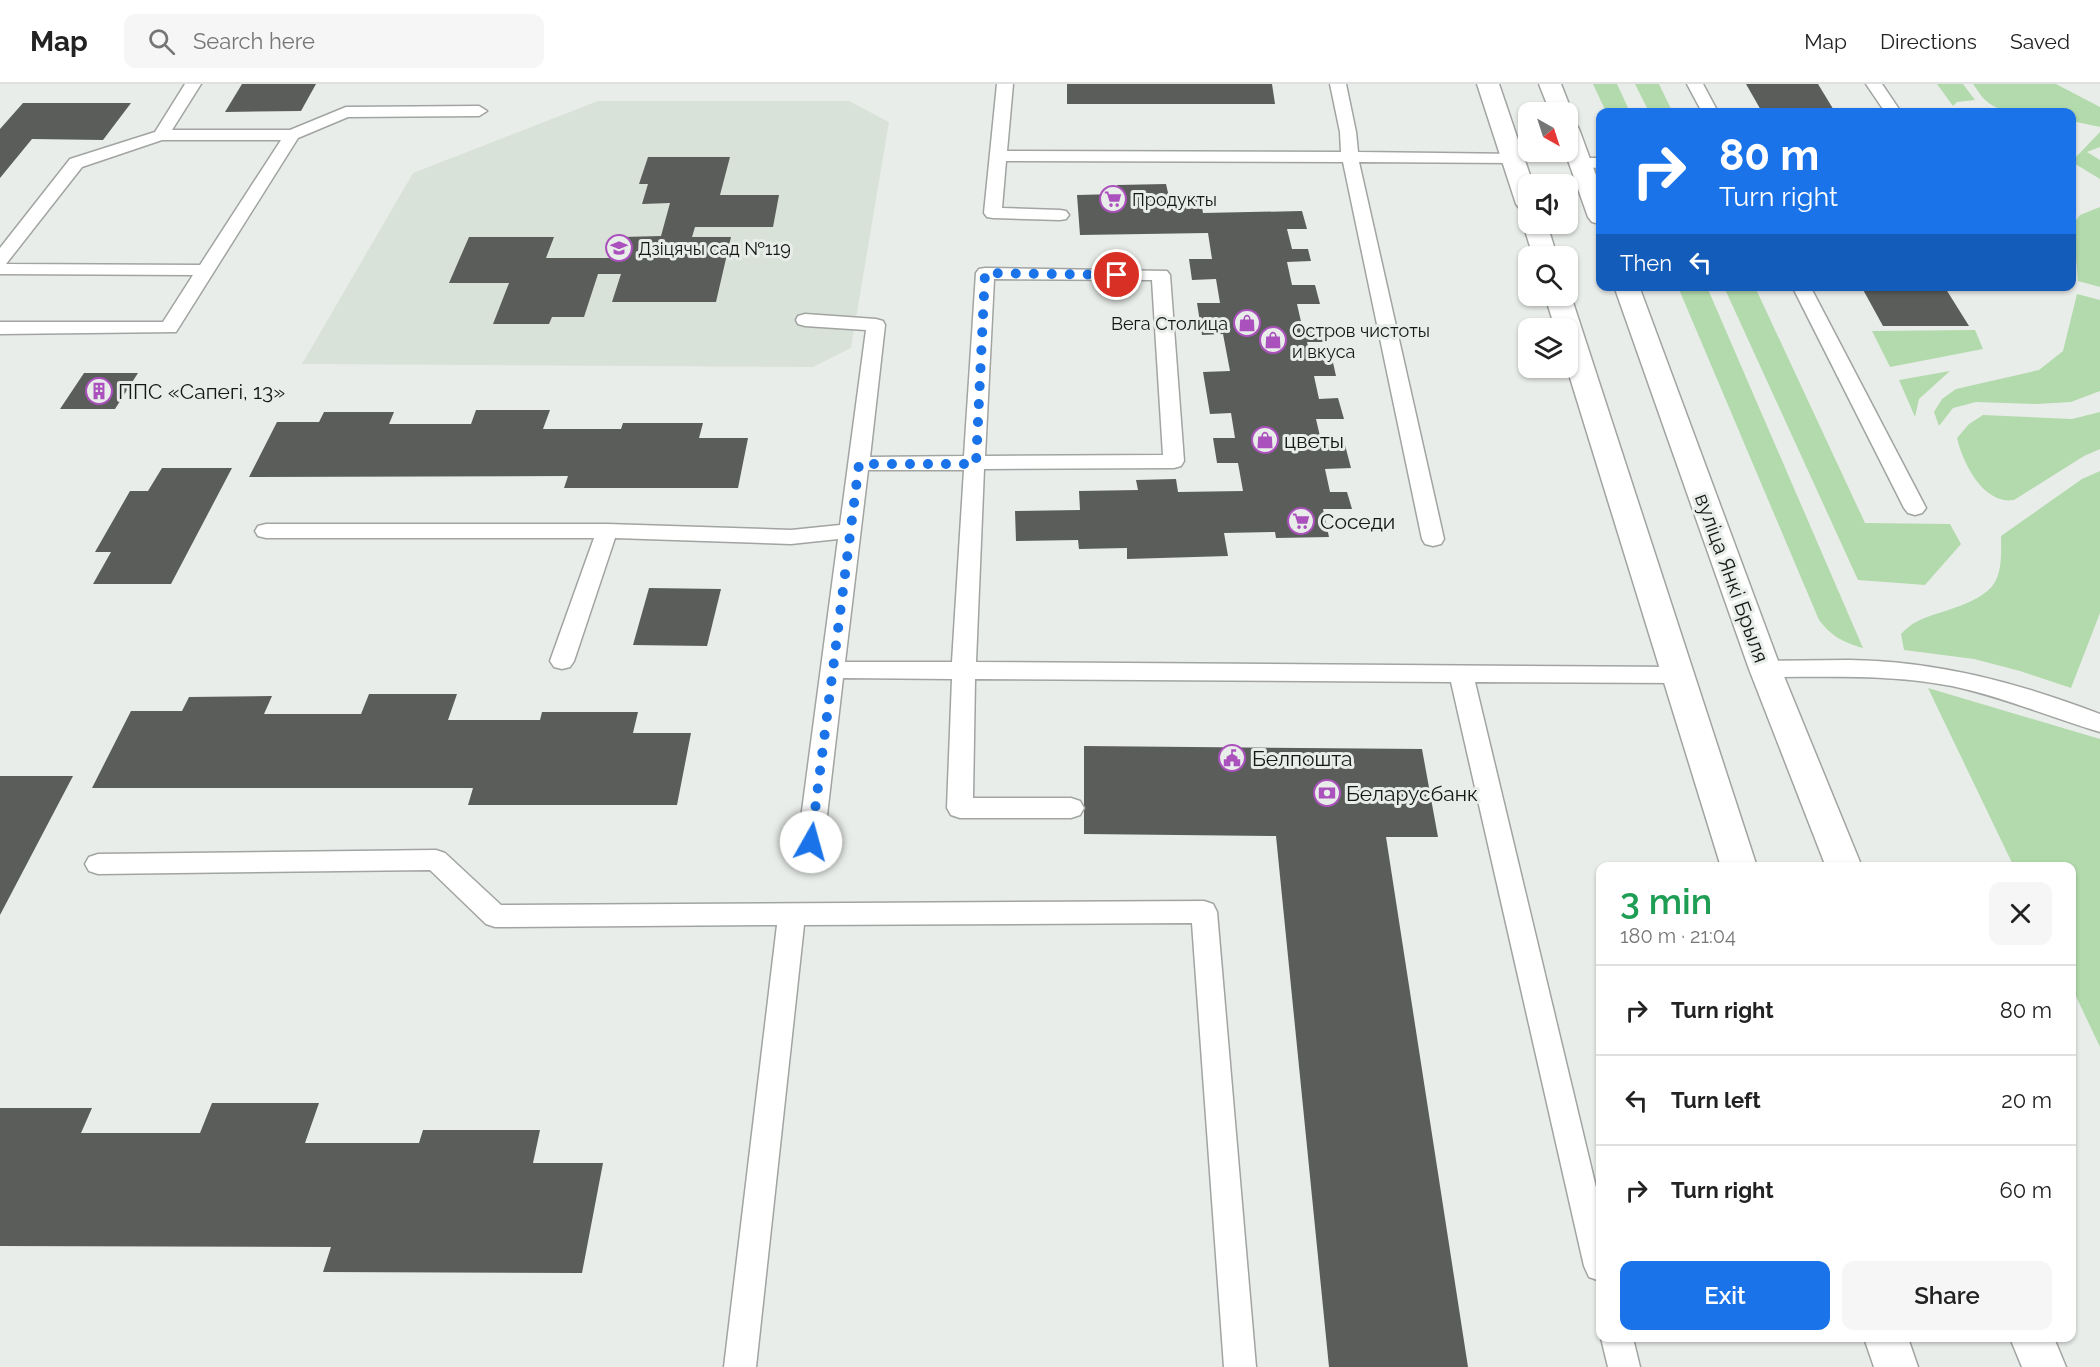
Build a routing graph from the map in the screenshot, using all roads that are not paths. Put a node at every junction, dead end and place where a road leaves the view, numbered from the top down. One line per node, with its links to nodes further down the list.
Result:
1 (193, 84): 12 (lane)
2 (1005, 84): 15 (lane)
3 (1338, 84): 16 (lane)
4 (1488, 84): 17 (main road)
5 (1550, 84): 8 (main road)
6 (1695, 84): 9 (lane)
7 (1874, 84): 10 (lane)
8 (1557, 102)
9 (1708, 108)
10 (1890, 108)
11 (479, 111): 13 (lane)
12 (161, 135): 13 (lane); 22 (lane)
13 (292, 135): 24 (lane)
14 (1578, 144): 18 (main road)
15 (999, 156): 16 (lane); 21 (lane)
16 (1350, 158): 17 (lane); 36 (lane)
17 (1514, 158): 19 (main road)
18 (1591, 163): 20 (main road)
19 (1519, 174)
20 (1596, 193)
21 (1060, 215)
22 (0, 260)
23 (0, 269): 24 (lane)
24 (206, 270): 29 (lane)
25 (1628, 291): 38 (main road, вуліца Янкі Брыля)
26 (1804, 291): 32 (lane)
27 (1561, 306): 42 (main road)
28 (805, 320): 30 (lane)
29 (0, 328)
30 (859, 464): 31 (lane); 35 (lane)
31 (976, 464): 31 (lane); 40 (lane)
32 (1915, 508)
33 (266, 531): 34 (lane)
34 (607, 531): 35 (lane); 37 (lane)
35 (850, 531): 39 (lane)
36 (1432, 539)
37 (562, 661)
38 (1766, 669): 43 (lane); 47 (main road, вуліца Янкі Брыля)
39 (833, 670): 40 (lane); 45 (lane)
40 (962, 671): 41 (lane); 44 (lane)
41 (1461, 673): 42 (lane); 50 (lane)
42 (1680, 675): 46 (main road)
43 (2100, 723)
44 (1071, 808)
45 (811, 842)
46 (1738, 862)
47 (1842, 862)
48 (98, 864): 49 (lane)
49 (792, 914): 54 (lane); 55 (lane)
50 (1596, 1249)
51 (1618, 1342): 56 (lane)
52 (1888, 1342): 57 (main road)
53 (2034, 1342): 58 (main road)
54 (740, 1367)
55 (1240, 1367)
56 (1624, 1367)
57 (1896, 1367)
58 (2044, 1367)

